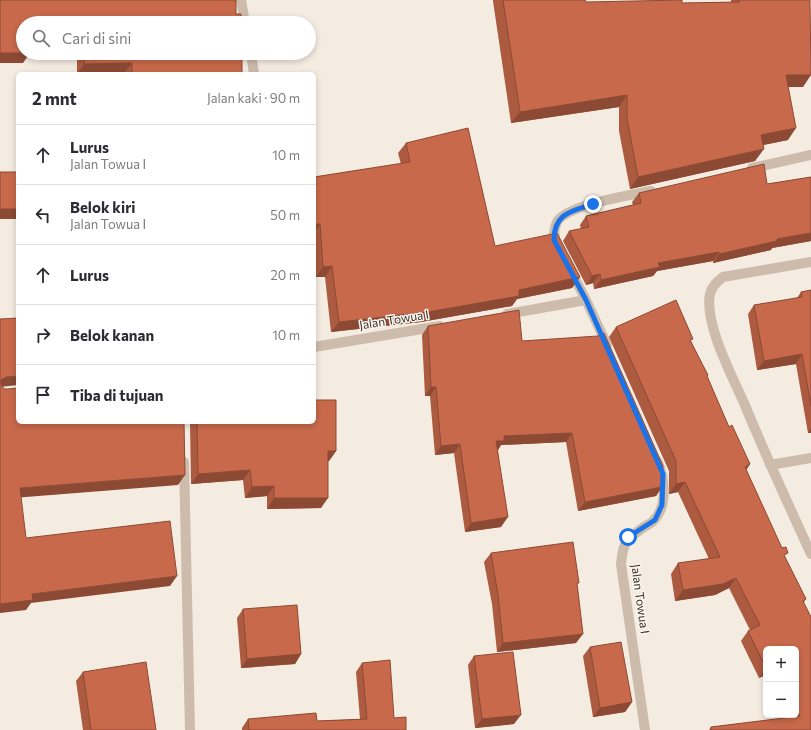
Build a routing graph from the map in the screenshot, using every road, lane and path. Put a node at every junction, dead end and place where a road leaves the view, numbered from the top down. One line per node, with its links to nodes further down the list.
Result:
1 (241, 0): 2 (street)
2 (244, 16)
3 (251, 60): 4 (street)
4 (254, 72)
5 (811, 155): 6 (street)
6 (741, 171)
7 (663, 188): 9 (street)
8 (811, 262): 17 (street)
9 (586, 300): 10 (street); 13 (street)
10 (495, 316)
11 (448, 324): 12 (street, Jalan Towua I)
12 (316, 347)
13 (611, 355)
14 (654, 452): 20 (street, Jalan Towua I)
15 (184, 453): 19 (street)
16 (811, 458): 17 (street)
17 (770, 465): 18 (street)
18 (811, 554)
19 (190, 730)
20 (645, 730)

